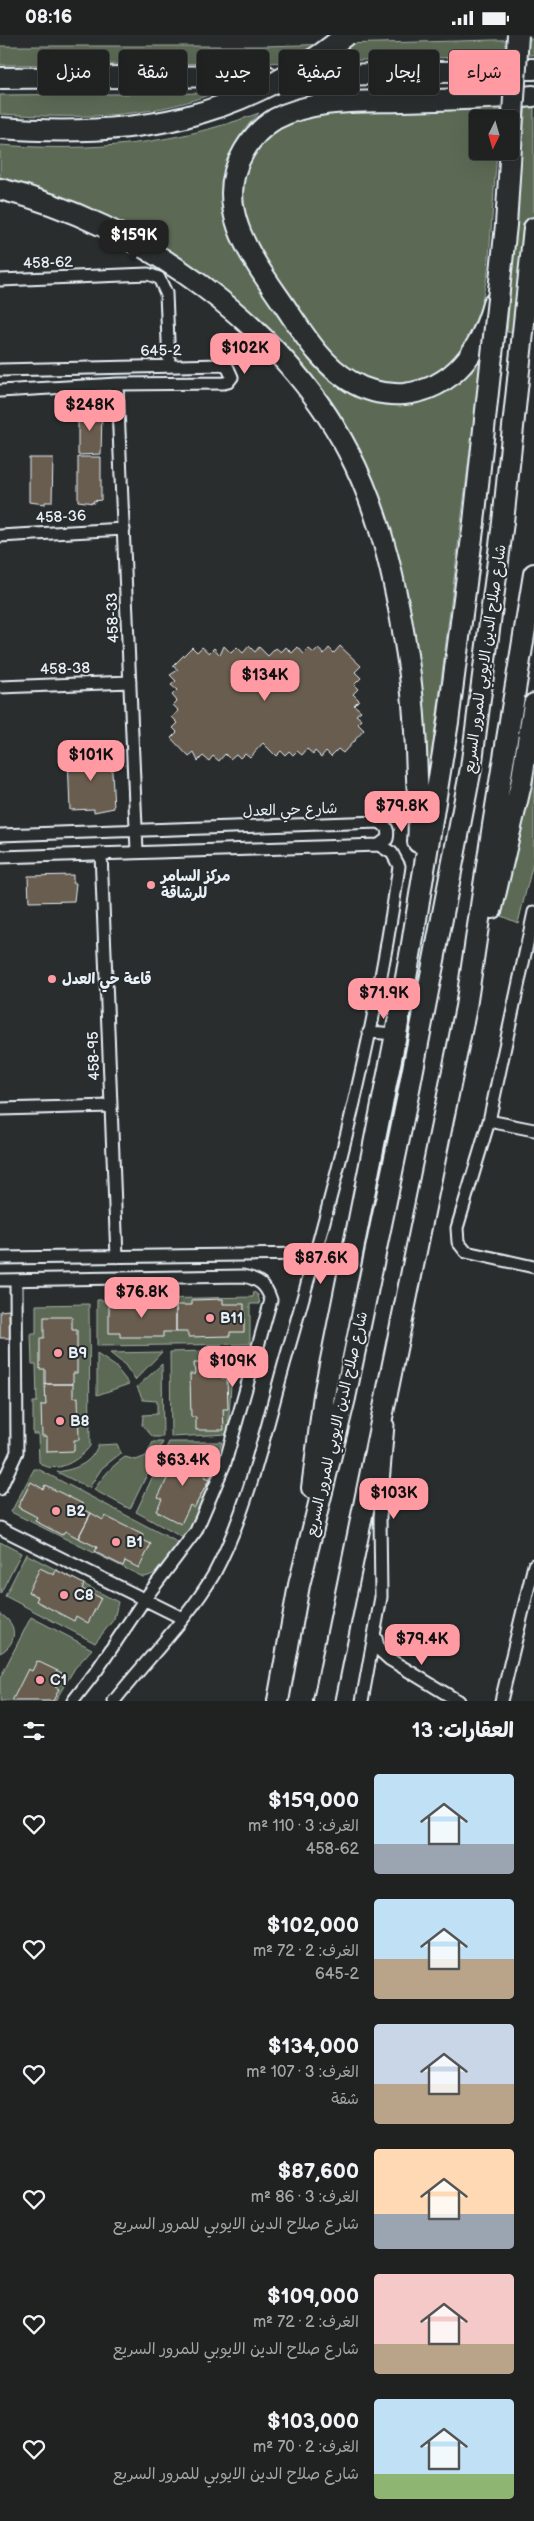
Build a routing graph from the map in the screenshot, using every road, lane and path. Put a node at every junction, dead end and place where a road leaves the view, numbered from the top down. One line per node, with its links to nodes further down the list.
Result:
1 (346, 35): 8 (highway, bridge)
2 (518, 35): 11 (highway, bridge)
3 (522, 69): 4 (highway)
4 (359, 74)
5 (197, 77): 6 (highway)
6 (0, 78)
7 (520, 97): 11 (highway, bridge)
8 (0, 128)
9 (0, 189): 32 (highway)
10 (534, 228): 50 (highway, شارع صلاح الدين الايوبي للمرور السريع)
11 (502, 269): 32 (highway, bridge)
12 (0, 280): 13 (street, 458-62)
13 (169, 365): 14 (street, 645-2); 17 (street, 645-2)
14 (129, 367): 15 (street, 645-2); 17 (street)
15 (0, 370)
16 (117, 384): 17 (street, 645-2); 18 (street, 645-2); 19 (street, 458-33)
17 (130, 384)
18 (0, 391)
19 (124, 529): 20 (street, 458-36); 22 (street, 458-33)
20 (0, 535)
21 (534, 574): 33 (highway)
22 (130, 682): 23 (street, 458-38); 25 (street, 458-33)
23 (0, 687)
24 (534, 704): 33 (highway)
25 (136, 829): 26 (street, شارع حي العدل); 27 (street, شارع حي العدل); 28 (street, 458-33)
26 (0, 835)
27 (379, 845): 28 (street); 34 (street)
28 (137, 851): 29 (street)
29 (102, 853): 30 (street); 36 (street, 458-95)
30 (0, 857)
31 (534, 912): 38 (street)
32 (412, 943): 35 (highway)
33 (466, 1007): 46 (highway)
34 (369, 1032): 35 (street); 40 (street)
35 (396, 1034): 50 (highway)
36 (111, 1106): 37 (street); 41 (street, 458-95)
37 (0, 1109)
38 (489, 1121): 39 (street); 43 (street)
39 (534, 1130)
40 (316, 1254): 41 (street); 52 (street)
41 (117, 1257): 42 (street)
42 (0, 1258)
43 (534, 1267)
44 (0, 1280): 45 (street)
45 (16, 1280): 47 (street); 51 (street)
46 (386, 1403): 53 (street); 57 (highway)
47 (0, 1489)
48 (0, 1528): 51 (street)
49 (534, 1569): 60 (street)
50 (299, 1585): 56 (highway, شارع صلاح الدين الايوبي للمرور السريع)
51 (144, 1599): 52 (street); 54 (street)
52 (182, 1618): 55 (street)
53 (376, 1636): 58 (street); 59 (street)
54 (73, 1701)
55 (114, 1701)
56 (278, 1701)
57 (324, 1701)
58 (362, 1701)
59 (458, 1701)
60 (501, 1701)

